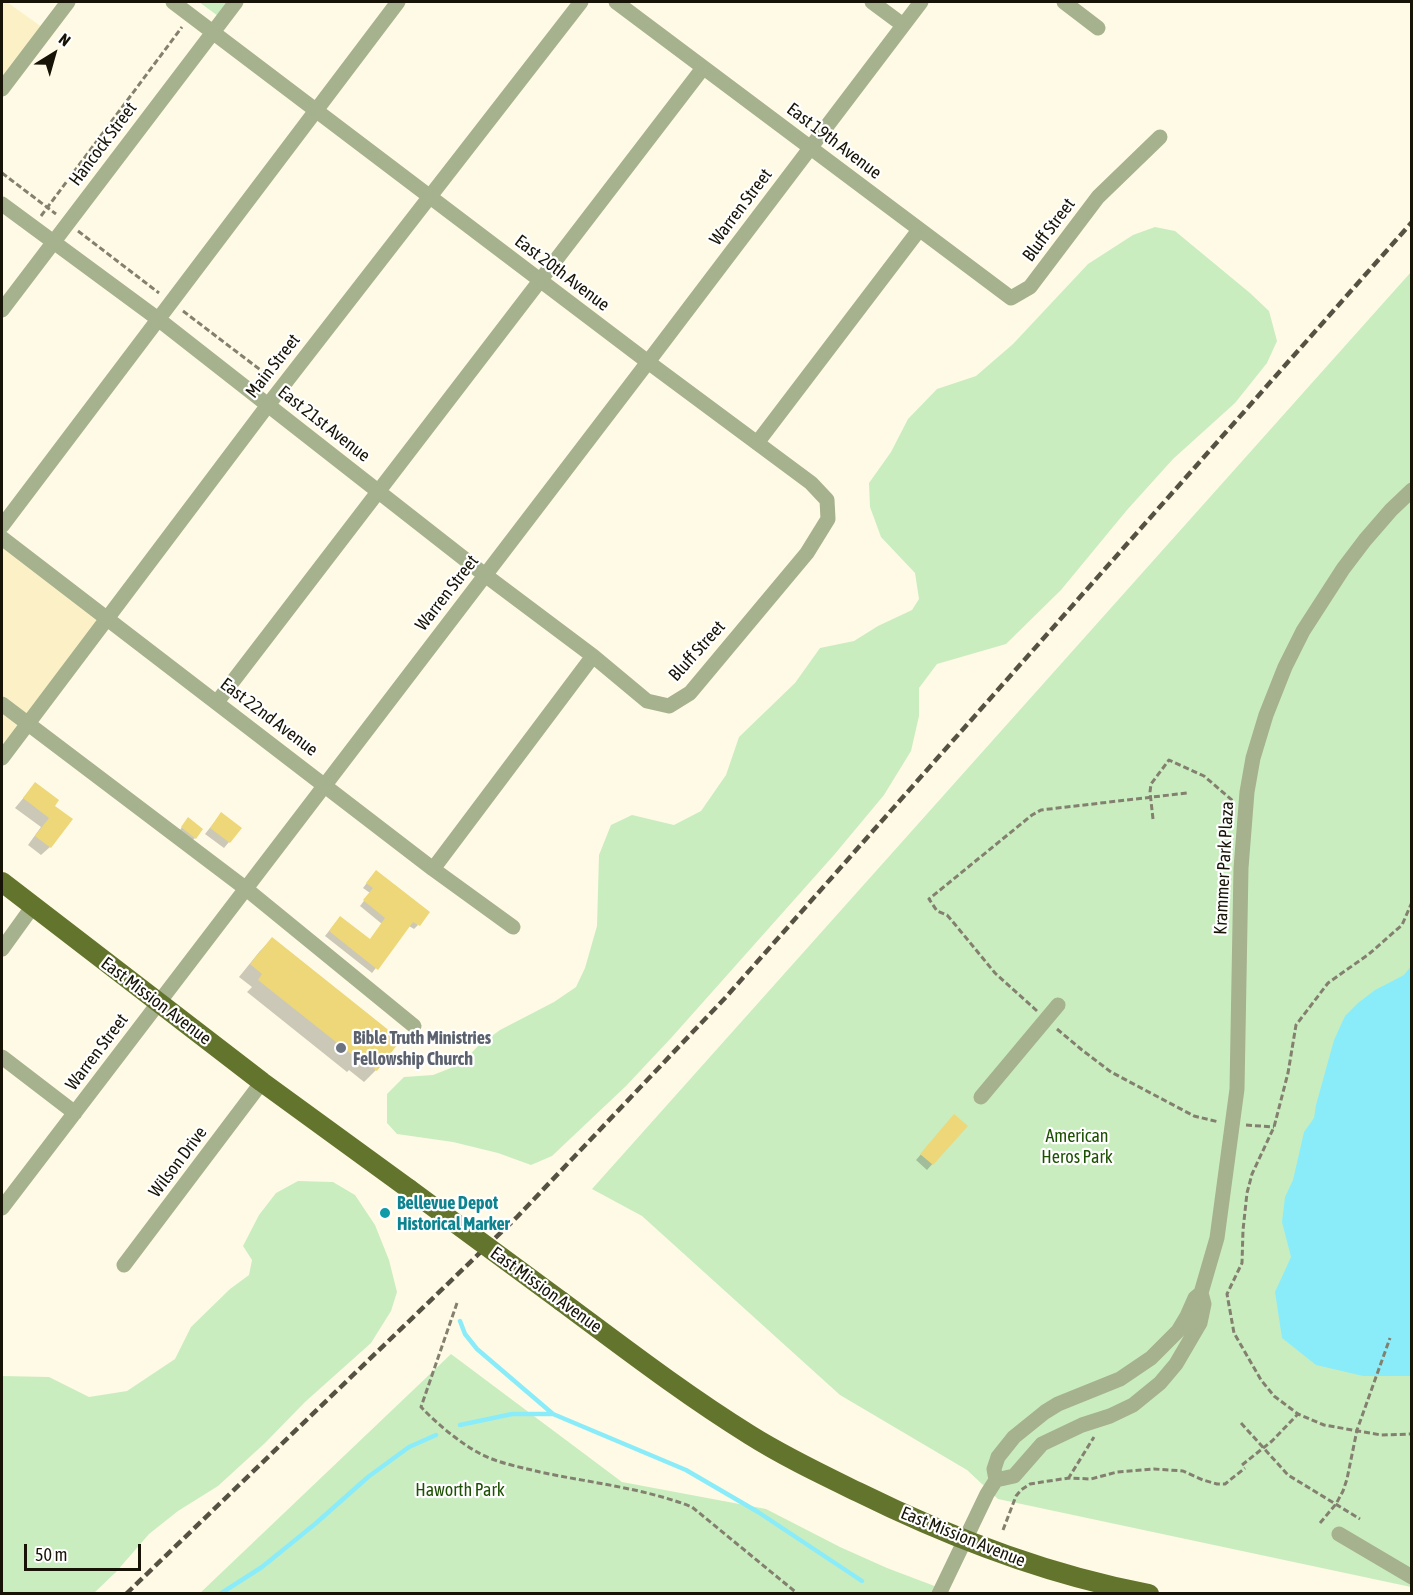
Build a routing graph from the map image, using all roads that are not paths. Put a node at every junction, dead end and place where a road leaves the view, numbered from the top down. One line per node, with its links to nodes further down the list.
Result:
1 (68, 2): 14 (street)
2 (173, 2): 12 (street, East 20th Avenue)
3 (236, 2): 12 (street, Hancock Street)
4 (399, 2): 15 (street)
5 (581, 2): 18 (street, Main Street)
6 (616, 2): 13 (street, East 19th Avenue)
7 (872, 2): 10 (street)
8 (921, 2): 10 (street, Warren Street)
9 (1064, 2): 11 (street)
10 (903, 25): 17 (street, Warren Street)
11 (1098, 28)
12 (213, 32): 15 (street, East 20th Avenue); 21 (street, Hancock Street)
13 (704, 68): 17 (street, East 19th Avenue); 22 (street)
14 (2, 89)
15 (316, 110): 18 (street, East 20th Avenue); 25 (street)
16 (1160, 137): 23 (street, Bluff Street)
17 (809, 148): 20 (street, East 19th Avenue); 26 (street, Warren Street)
18 (429, 196): 22 (street, East 20th Avenue); 27 (street, Main Street)
19 (2, 204): 21 (street, East 21st Avenue)
20 (919, 230): 23 (street, East 19th Avenue); 28 (street)
21 (54, 242): 24 (street, Hancock Street); 25 (street, East 21st Avenue)
22 (540, 280): 26 (street, East 20th Avenue); 30 (street)
23 (1030, 287)
24 (2, 310)
25 (158, 319): 27 (street, East 21st Avenue); 31 (street)
26 (648, 362): 28 (street, East 20th Avenue); 33 (street, Warren Street)
27 (268, 405): 30 (street, East 21st Avenue); 35 (street, Main Street)
28 (757, 443): 34 (street, East 20th Avenue)
29 (1412, 490): 57 (street, Krammer Park Plaza)
30 (379, 492): 33 (street, East 21st Avenue); 37 (street)
31 (2, 526)
32 (2, 538): 35 (street, East 22nd Avenue)
33 (485, 575): 36 (street, East 21st Avenue); 41 (street, Warren Street)
34 (765, 603): 36 (street, Bluff Street)
35 (107, 618): 37 (street, East 22nd Avenue); 39 (street, Main Street)
36 (593, 656): 42 (street)
37 (217, 702): 41 (street, East 22nd Avenue)
38 (2, 704): 39 (street)
39 (27, 724): 40 (street, Main Street); 44 (street)
40 (2, 758)
41 (325, 784): 42 (street, East 22nd Avenue); 44 (street, Warren Street)
42 (433, 869): 46 (street, East 22nd Avenue)
43 (2, 882): 45 (main road, East Mission Avenue)
44 (245, 888): 48 (street, Warren Street); 50 (street)
45 (33, 906): 47 (street); 48 (main road, East Mission Avenue)
46 (513, 927)
47 (2, 949)
48 (159, 1003): 52 (main road, East Mission Avenue); 54 (street, Warren Street)
49 (1058, 1005): 53 (street)
50 (414, 1026)
51 (2, 1057): 54 (street)
52 (262, 1082): 56 (street, Wilson Drive); 62 (main road, East Mission Avenue, bridge)
53 (981, 1097)
54 (75, 1113): 55 (street, Warren Street)
55 (2, 1208)
56 (124, 1265)
57 (1201, 1293): 58 (street, Krammer Park Plaza); 59 (street, Krammer Park Plaza)
58 (1073, 1398): 59 (street); 60 (street, Krammer Park Plaza)
59 (1082, 1425): 60 (street, Krammer Park Plaza)
60 (996, 1480): 62 (street, Krammer Park Plaza)
61 (1339, 1534): 63 (street)
62 (965, 1541): 64 (street, Krammer Park Plaza); 65 (main road, East Mission Avenue)
63 (1412, 1577)
64 (939, 1593)
65 (1149, 1593)

